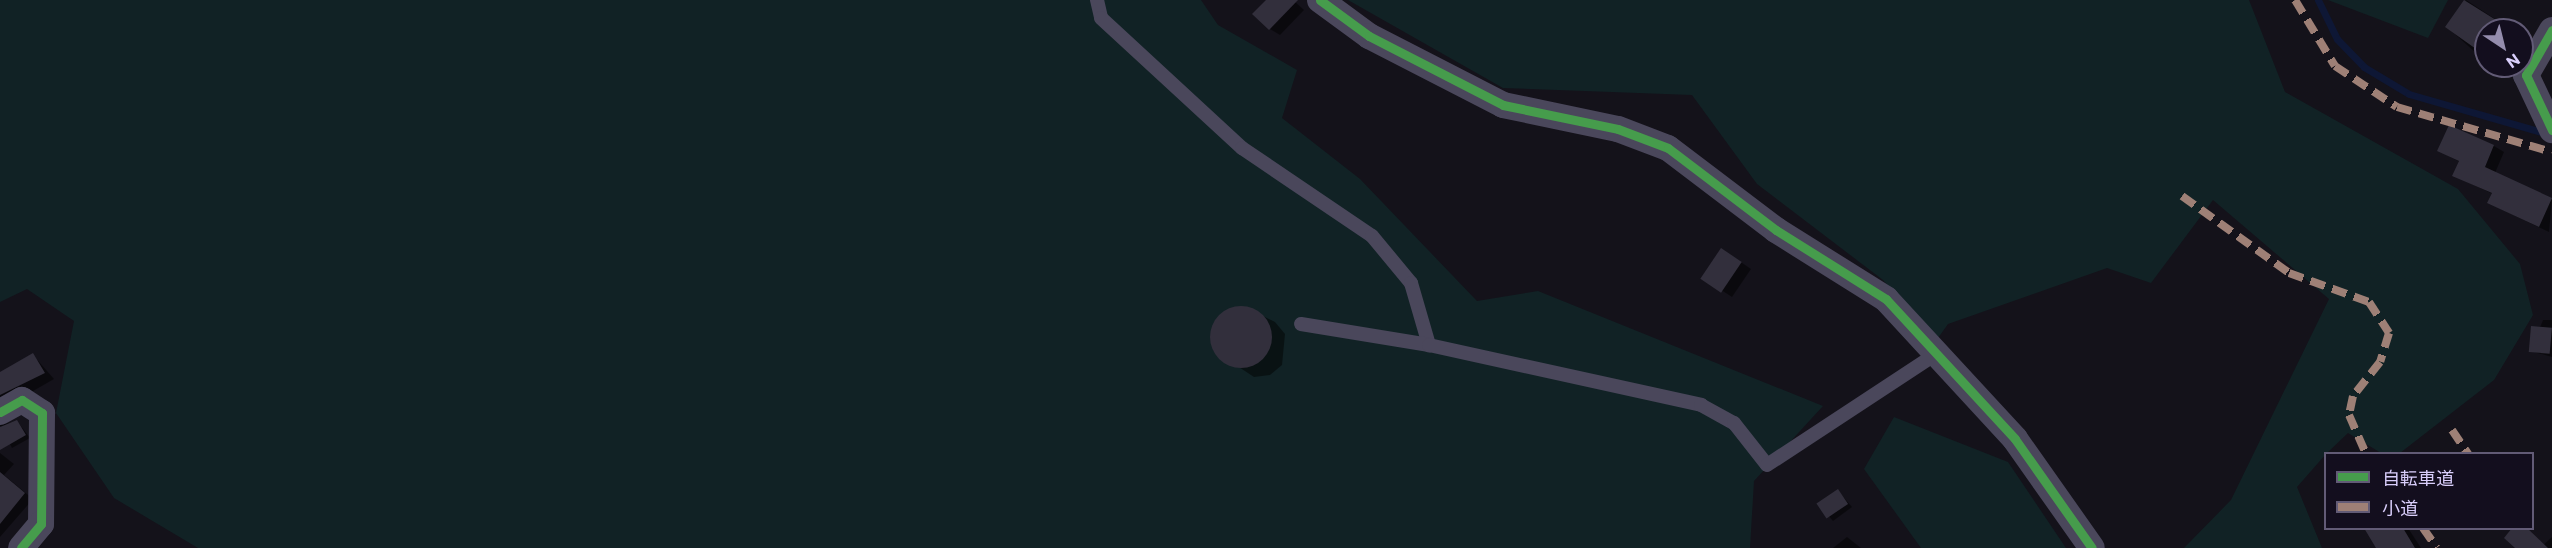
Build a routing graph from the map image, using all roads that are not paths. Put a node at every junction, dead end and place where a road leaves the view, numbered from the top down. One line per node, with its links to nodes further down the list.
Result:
1 (1096, 0): 6 (lane)
2 (1320, 0): 7 (street)
3 (2552, 30): 4 (street)
4 (2549, 126)
5 (1300, 324): 6 (lane)
6 (1430, 345): 7 (lane)
7 (1939, 352): 10 (street)
8 (0, 412): 9 (street)
9 (34, 544)
10 (2092, 548)

